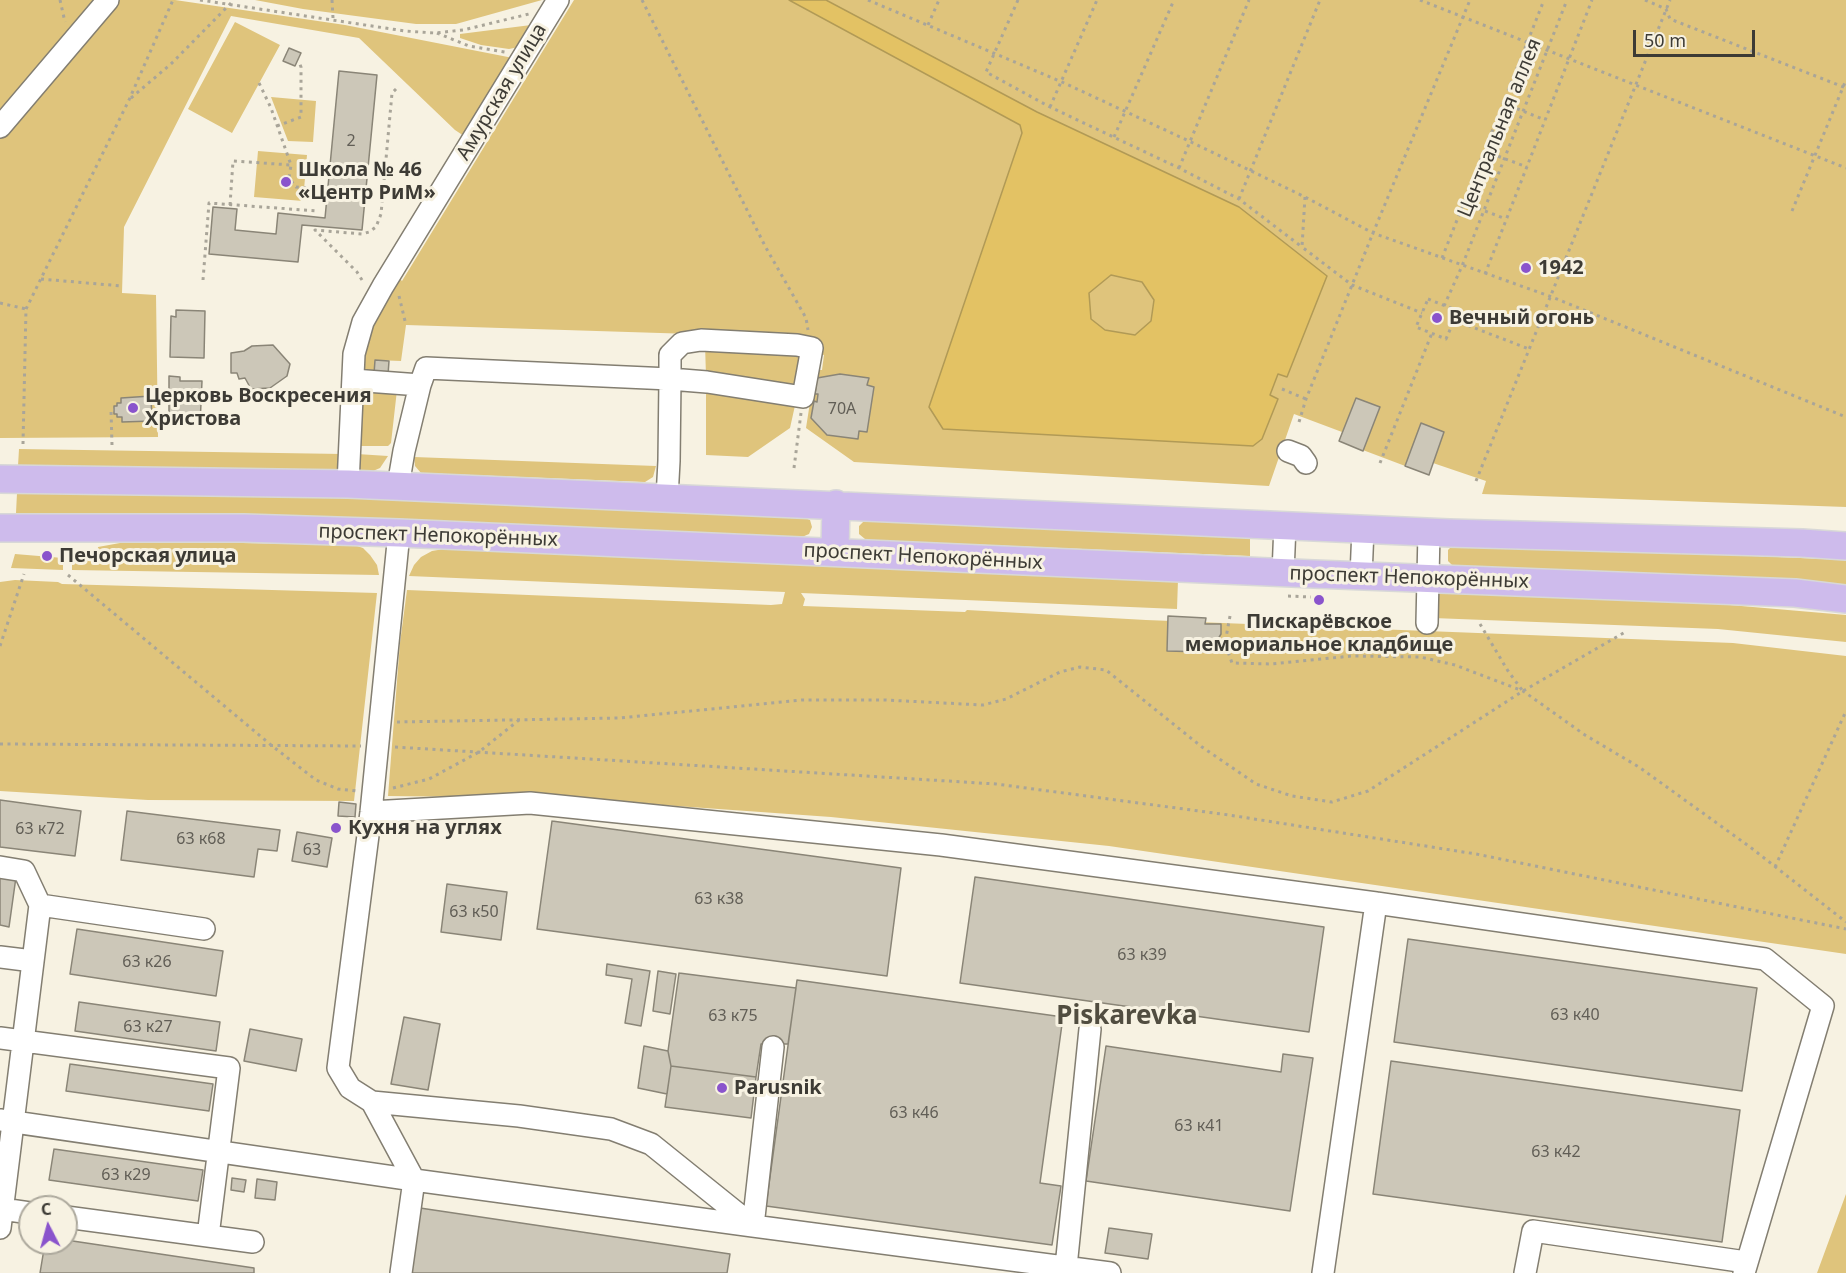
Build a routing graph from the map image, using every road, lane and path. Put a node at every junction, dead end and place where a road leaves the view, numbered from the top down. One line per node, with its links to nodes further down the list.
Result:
1 (108, 0): 47 (street)
2 (172, 0): 40 (path)
3 (200, 0): 22 (path)
4 (234, 0): 22 (path)
5 (332, 0): 25 (path)
6 (642, 0): 84 (path)
7 (868, 0): 26 (path)
8 (939, 0): 26 (path)
9 (1018, 0): 30 (path)
10 (1097, 0): 35 (path)
11 (1174, 0): 44 (path)
12 (1249, 0): 49 (path)
13 (1320, 0): 57 (path)
14 (1420, 0): 24 (path)
15 (1470, 0): 24 (path)
16 (1544, 0): 28 (path)
17 (1567, 0): 29 (path, Центральная аллея)
18 (1592, 0): 32 (path)
19 (1645, 0): 23 (path)
20 (1670, 0): 23 (path)
21 (556, 4): 27 (path); 31 (street, Амурская улица)
22 (230, 6): 25 (path); 40 (path)
23 (1666, 9): 37 (path); 39 (path)
24 (1463, 17): 28 (path); 67 (path)
25 (333, 18): 27 (path)
26 (928, 25): 30 (path)
27 (435, 33): 31 (path)
28 (1527, 42): 29 (path); 41 (path)
29 (1547, 50): 32 (path); 43 (path, Центральная аллея)
30 (995, 53): 35 (path); 42 (path)
31 (525, 55): 87 (street, Амурская улица)
32 (1569, 59): 37 (path); 45 (path)
33 (299, 62): 46 (path)
34 (1846, 80): 39 (path)
35 (1062, 82): 42 (path); 44 (path)
36 (259, 83): 46 (path)
37 (1636, 85): 51 (path); 77 (path)
38 (399, 86): 73 (path)
39 (1845, 87): 51 (path)
40 (129, 99): 72 (path)
41 (1503, 103): 43 (path); 50 (path)
42 (1050, 107): 48 (path)
43 (1523, 111): 45 (path); 52 (path, Центральная аллея)
44 (1125, 112): 48 (path); 49 (path)
45 (1545, 120): 54 (path)
46 (277, 126): 53 (path)
47 (0, 127)
48 (1114, 137): 55 (path)
49 (1191, 142): 55 (path); 57 (path)
50 (1485, 151): 52 (path); 61 (path)
51 (1814, 156): 56 (path); 65 (path)
52 (1504, 159): 54 (path); 64 (path, Центральная аллея)
53 (291, 165): 58 (path); 62 (path)
54 (1527, 167): 66 (path)
55 (1179, 168): 60 (path)
56 (1846, 168)
57 (1250, 171): 59 (path); 60 (path)
58 (319, 189)
59 (1305, 197): 67 (path); 68 (path)
60 (1239, 199): 68 (path)
61 (1464, 203): 64 (path); 69 (path)
62 (230, 205): 63 (path); 74 (path)
63 (317, 211)
64 (1484, 211): 66 (path); 70 (path, Центральная аллея)
65 (1792, 211)
66 (1506, 219): 71 (path)
67 (1373, 233): 69 (path); 75 (path)
68 (1302, 247): 75 (path)
69 (1442, 258): 70 (path)
70 (1462, 266): 71 (path); 79 (path, Центральная аллея)
71 (1485, 274): 77 (path)
72 (41, 279): 76 (path); 80 (path)
73 (362, 279)
74 (203, 280)
75 (1352, 285): 81 (path); 91 (path)
76 (122, 286)
77 (1552, 297): 85 (path); 93 (path)
78 (0, 303): 80 (path)
79 (1444, 306): 81 (path); 82 (path)
80 (26, 309): 95 (path)
81 (1422, 313): 83 (path)
82 (1454, 320): 83 (path); 85 (path)
83 (1432, 333): 99 (path)
84 (812, 348): 86 (street); 90 (street)
85 (1529, 349): 102 (path)
86 (670, 379): 88 (street); 90 (street); 105 (street)
87 (353, 380): 88 (street); 103 (street, Амурская улица)
88 (420, 385): 104 (street)
89 (1281, 389): 91 (path)
90 (803, 397): 100 (path)
91 (1306, 399): 94 (path)
92 (114, 410): 96 (path)
93 (1846, 417)
94 (1299, 422)
95 (23, 444)
96 (112, 445)
97 (1288, 452): 98 (street)
98 (1306, 463)
99 (1380, 463)
100 (794, 468)
101 (0, 479): 103 (main road)
102 (1476, 481)
103 (348, 484): 104 (main road)
104 (398, 486): 105 (main road)
105 (667, 498): 106 (main road)
106 (836, 504): 107 (main road); 113 (main road)
107 (1285, 525): 109 (main road); 114 (street)
108 (0, 528): 111 (main road, проспект Непокорённых)
109 (1363, 529): 110 (main road); 117 (street)
110 (1429, 532): 112 (main road); 118 (street)
111 (399, 533): 113 (main road, проспект Непокорённых); 128 (street)
112 (1846, 546)
113 (835, 552): 114 (main road, проспект Непокорённых)
114 (1283, 573): 117 (main road, проспект Непокорённых)
115 (24, 574): 124 (path)
116 (68, 575): 130 (path)
117 (1361, 576): 118 (main road, проспект Непокорённых)
118 (1428, 578): 119 (main road, проспект Непокорённых); 121 (street)
119 (1846, 599)
120 (1230, 616): 125 (path)
121 (1427, 623)
122 (1480, 624): 125 (path)
123 (1627, 631): 125 (path)
124 (0, 646)
125 (1523, 691): 127 (path); 135 (path)
126 (1846, 711): 135 (path)
127 (519, 720): 128 (path); 132 (path)
128 (380, 723): 131 (street)
129 (0, 744): 130 (path)
130 (270, 745): 131 (path); 133 (path)
131 (378, 746): 132 (path); 133 (street)
132 (479, 752): 133 (path); 140 (path)
133 (372, 803): 136 (street); 147 (street)
134 (0, 867): 137 (street)
135 (1775, 867): 138 (path)
136 (1376, 903): 159 (street); 162 (street)
137 (40, 904): 139 (street); 142 (street)
138 (1846, 922)
139 (204, 929)
140 (1846, 929)
141 (0, 957): 142 (street)
142 (33, 961): 145 (street)
143 (1090, 1029): 158 (street)
144 (0, 1038): 145 (street)
145 (23, 1041): 148 (street); 149 (street)
146 (773, 1047): 154 (street)
147 (372, 1102): 150 (street); 154 (street)
148 (7, 1121): 149 (street); 151 (street)
149 (219, 1152): 150 (street); 155 (street)
150 (414, 1180): 154 (street); 160 (street)
151 (2, 1204): 152 (street)
152 (18, 1209)
153 (78, 1219): 155 (street)
154 (753, 1227): 157 (street)
155 (208, 1236): 156 (street)
156 (253, 1242)
157 (1005, 1266): 158 (street)
158 (1066, 1267): 161 (street)
159 (1745, 1268): 163 (street)
160 (401, 1273)
161 (1110, 1273)
162 (1323, 1273)
163 (1526, 1273)

